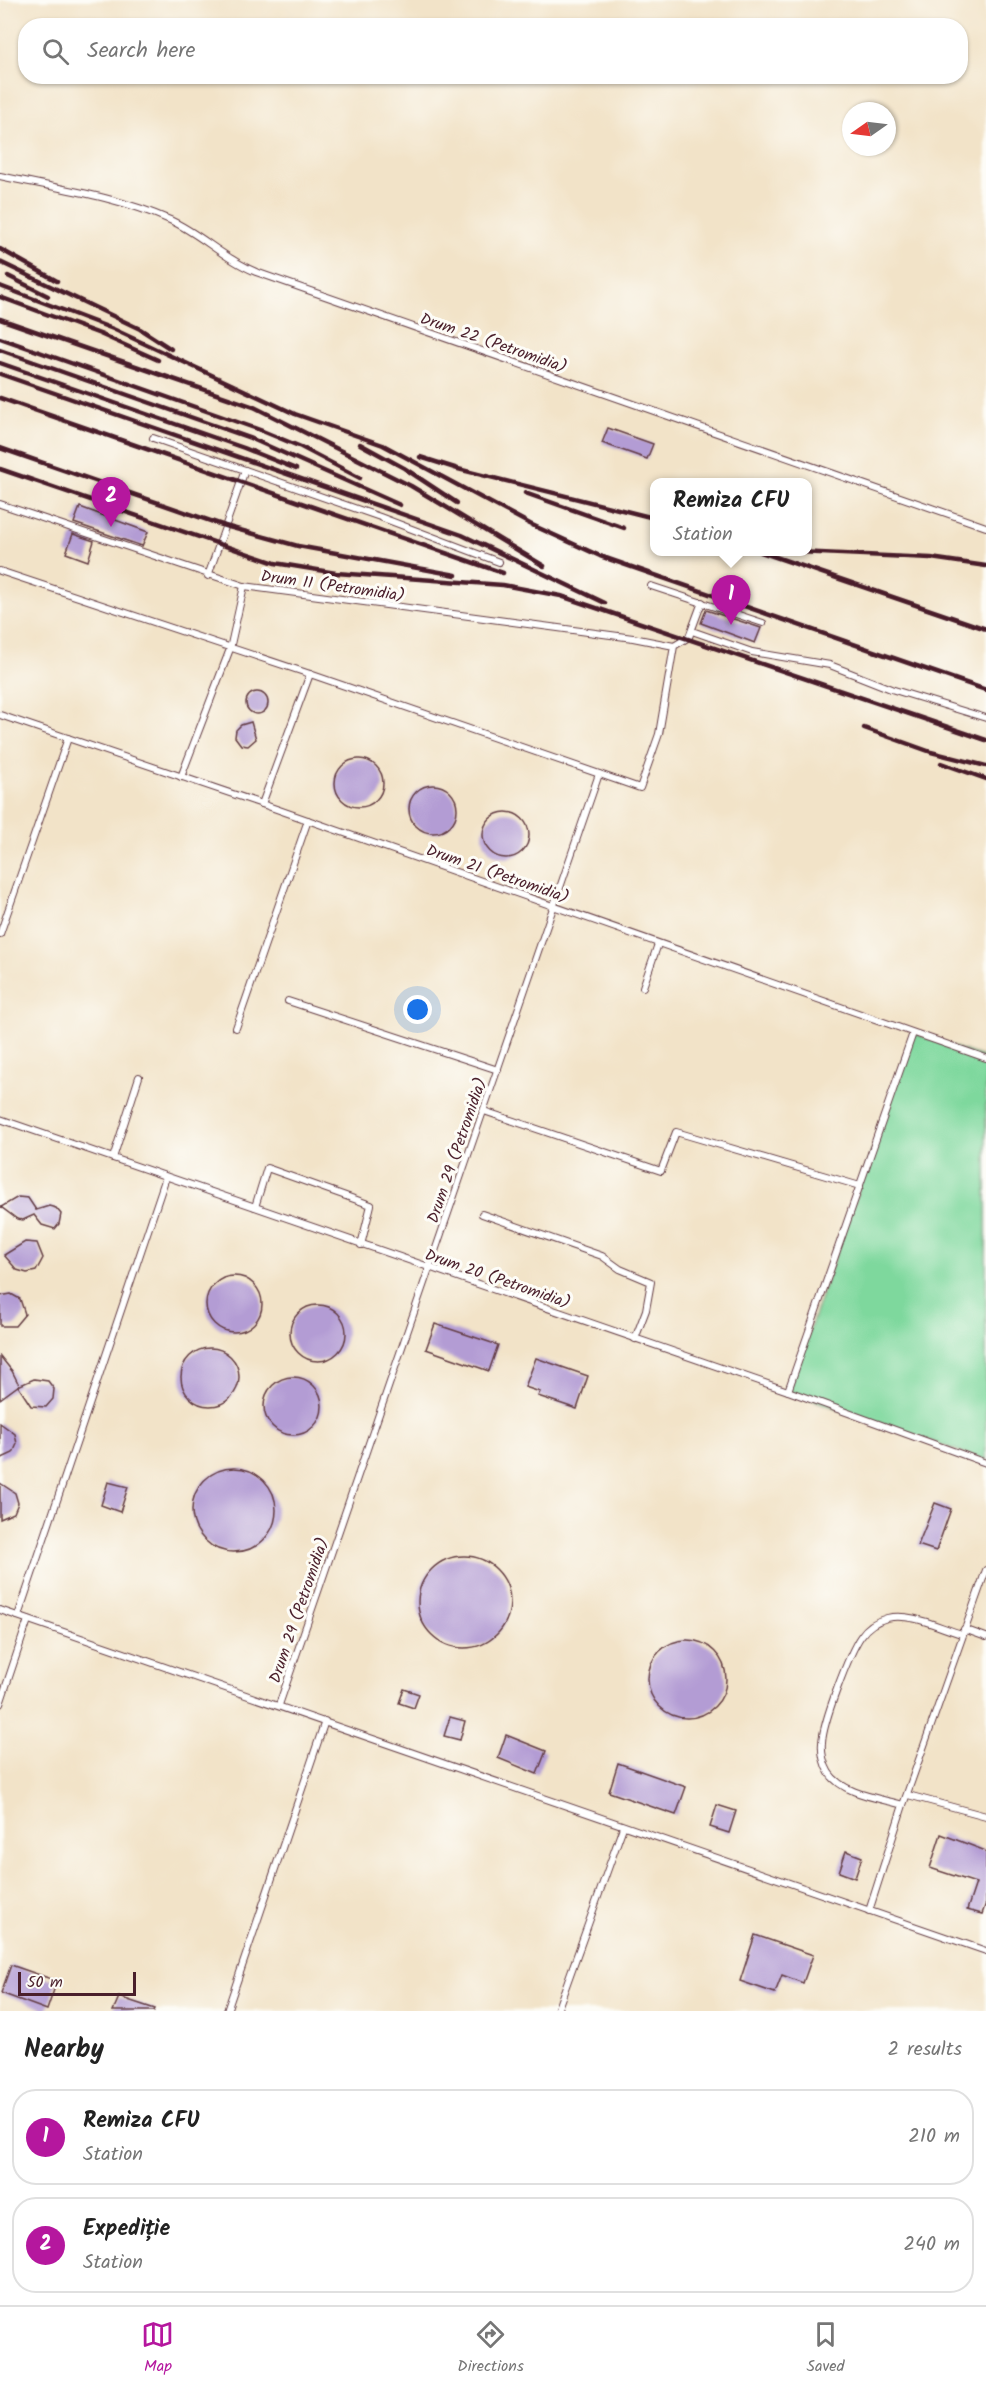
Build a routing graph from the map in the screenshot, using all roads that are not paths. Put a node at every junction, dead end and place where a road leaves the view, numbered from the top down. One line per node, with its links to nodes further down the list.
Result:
1 (0, 176): 6 (lane, Drum 22 (Petromidia))
2 (153, 438): 3 (lane)
3 (245, 470): 7 (lane); 9 (lane)
4 (2, 504): 5 (lane); 9 (lane, Drum 11 (Petromidia))
5 (0, 514)
6 (986, 526)
7 (499, 562)
8 (0, 571): 16 (lane)
9 (208, 576): 10 (lane, Drum 11 (Petromidia))
10 (243, 586): 15 (lane, Drum 11 (Petromidia)); 16 (lane)
11 (651, 586): 12 (lane)
12 (702, 602): 13 (lane); 14 (lane)
13 (763, 623)
14 (692, 631): 15 (lane); 19 (lane)
15 (674, 646): 21 (lane)
16 (230, 649): 17 (lane); 22 (lane)
17 (310, 674): 21 (lane); 23 (lane)
18 (0, 715): 20 (lane, Drum 21 (Petromidia))
19 (986, 718)
20 (68, 738): 22 (lane, Drum 21 (Petromidia)); 26 (lane)
21 (599, 774): 25 (lane, Drum 29 (Petromidia))
22 (182, 777): 23 (lane, Drum 21 (Petromidia))
23 (262, 804): 24 (lane, Drum 21 (Petromidia))
24 (308, 820): 25 (lane, Drum 21 (Petromidia)); 30 (lane)
25 (553, 907): 27 (lane, Drum 21 (Petromidia)); 33 (lane, Drum 29 (Petromidia))
26 (0, 933)
27 (658, 944): 28 (lane); 31 (lane, Drum 21 (Petromidia))
28 (643, 987)
29 (288, 1001): 33 (lane)
30 (236, 1028)
31 (913, 1033): 32 (lane, Drum 21 (Petromidia)); 39 (lane)
32 (986, 1058)
33 (498, 1070): 35 (lane, Drum 29 (Petromidia))
34 (139, 1077): 37 (lane)
35 (484, 1111): 39 (lane); 43 (lane, Drum 29 (Petromidia))
36 (0, 1119): 37 (lane, Drum 20 (Petromidia))
37 (113, 1158): 38 (lane, Drum 20 (Petromidia))
38 (166, 1177): 40 (lane, Drum 20 (Petromidia)); 49 (lane)
39 (860, 1186): 45 (lane)
40 (255, 1207): 42 (lane, Drum 20 (Petromidia)); 42 (lane)
41 (482, 1214): 44 (lane)
42 (361, 1245): 43 (lane, Drum 20 (Petromidia))
43 (430, 1269): 44 (lane, Drum 20 (Petromidia)); 54 (lane, Drum 29 (Petromidia))
44 (635, 1339): 45 (lane, Drum 20 (Petromidia))
45 (788, 1391): 46 (lane, Drum 20 (Petromidia))
46 (986, 1463)
47 (986, 1570): 51 (lane)
48 (0, 1610): 49 (lane)
49 (18, 1616): 50 (lane)
50 (28, 1620): 53 (lane); 54 (lane)
51 (963, 1632): 52 (lane); 56 (lane); 57 (lane)
52 (986, 1637)
53 (0, 1704)
54 (279, 1705): 55 (lane)
55 (325, 1721): 59 (lane); 62 (lane)
56 (908, 1795): 57 (lane); 58 (lane)
57 (903, 1805): 60 (lane)
58 (986, 1816)
59 (623, 1827): 60 (lane); 63 (lane)
60 (869, 1911): 61 (lane)
61 (986, 1951)
62 (226, 2011)
63 (557, 2011)

